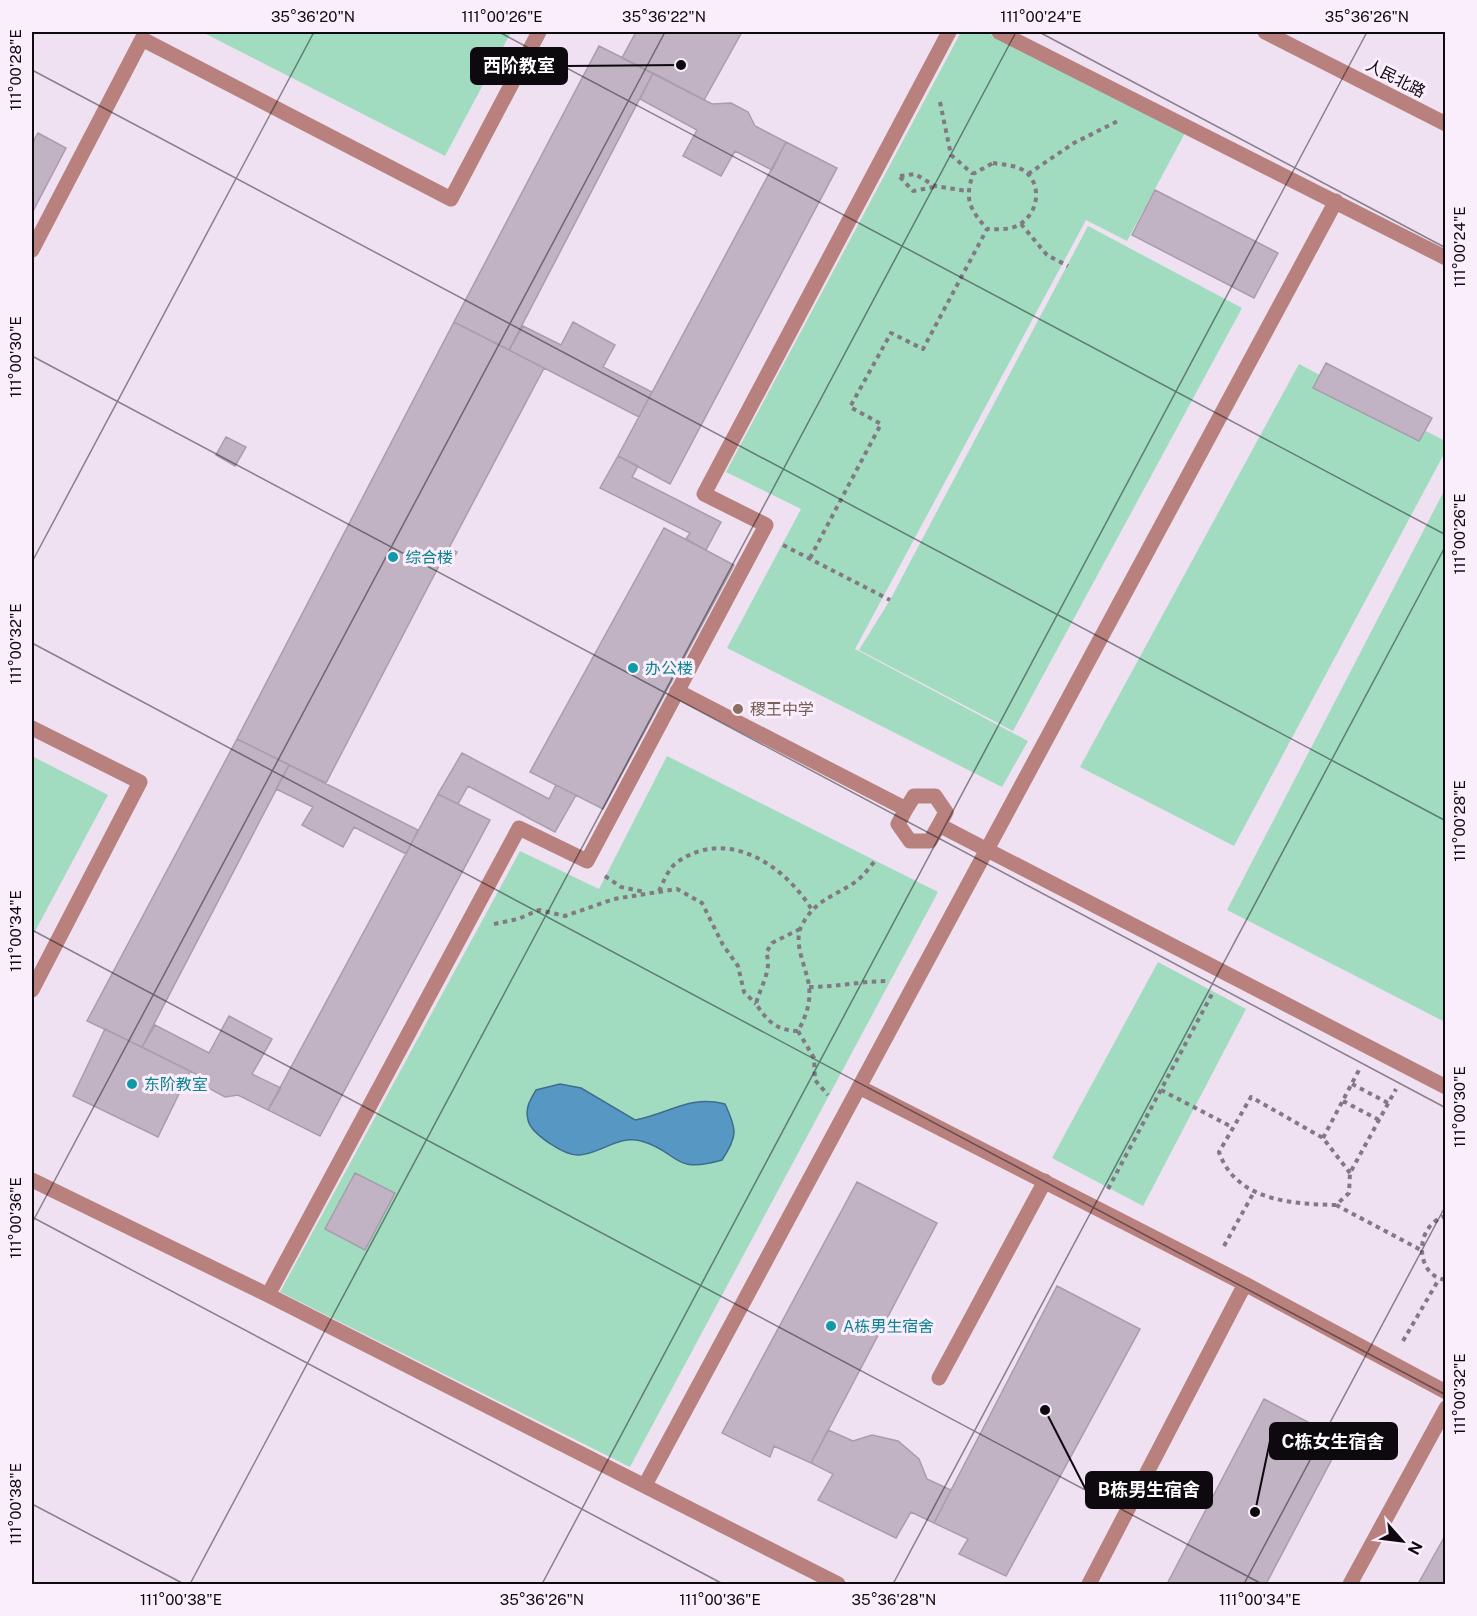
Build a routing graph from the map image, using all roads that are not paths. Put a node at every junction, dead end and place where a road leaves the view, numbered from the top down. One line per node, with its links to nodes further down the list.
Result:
1 (539, 32): 7 (street)
2 (949, 32): 10 (street)
3 (999, 32): 6 (street)
4 (1265, 32): 5 (street, 人民北路)
5 (1446, 124)
6 (1336, 201): 9 (street); 14 (street)
7 (36, 231): 8 (street)
8 (32, 250)
9 (1446, 258)
10 (677, 691): 12 (street); 21 (street)
11 (32, 728): 15 (street)
12 (906, 809): 13 (street); 13 (street)
13 (939, 825): 14 (street)
14 (986, 850): 16 (street); 17 (street)
15 (32, 990)
16 (859, 1087): 19 (street); 25 (street)
17 (1446, 1087)
18 (32, 1180): 21 (street)
19 (1045, 1181): 20 (street); 22 (street)
20 (1245, 1284): 23 (street); 27 (street)
21 (268, 1295): 25 (street)
22 (939, 1378)
23 (1446, 1392)
24 (1446, 1408): 28 (street)
25 (645, 1485): 26 (street)
26 (838, 1584)
27 (1089, 1584)
28 (1350, 1584)

